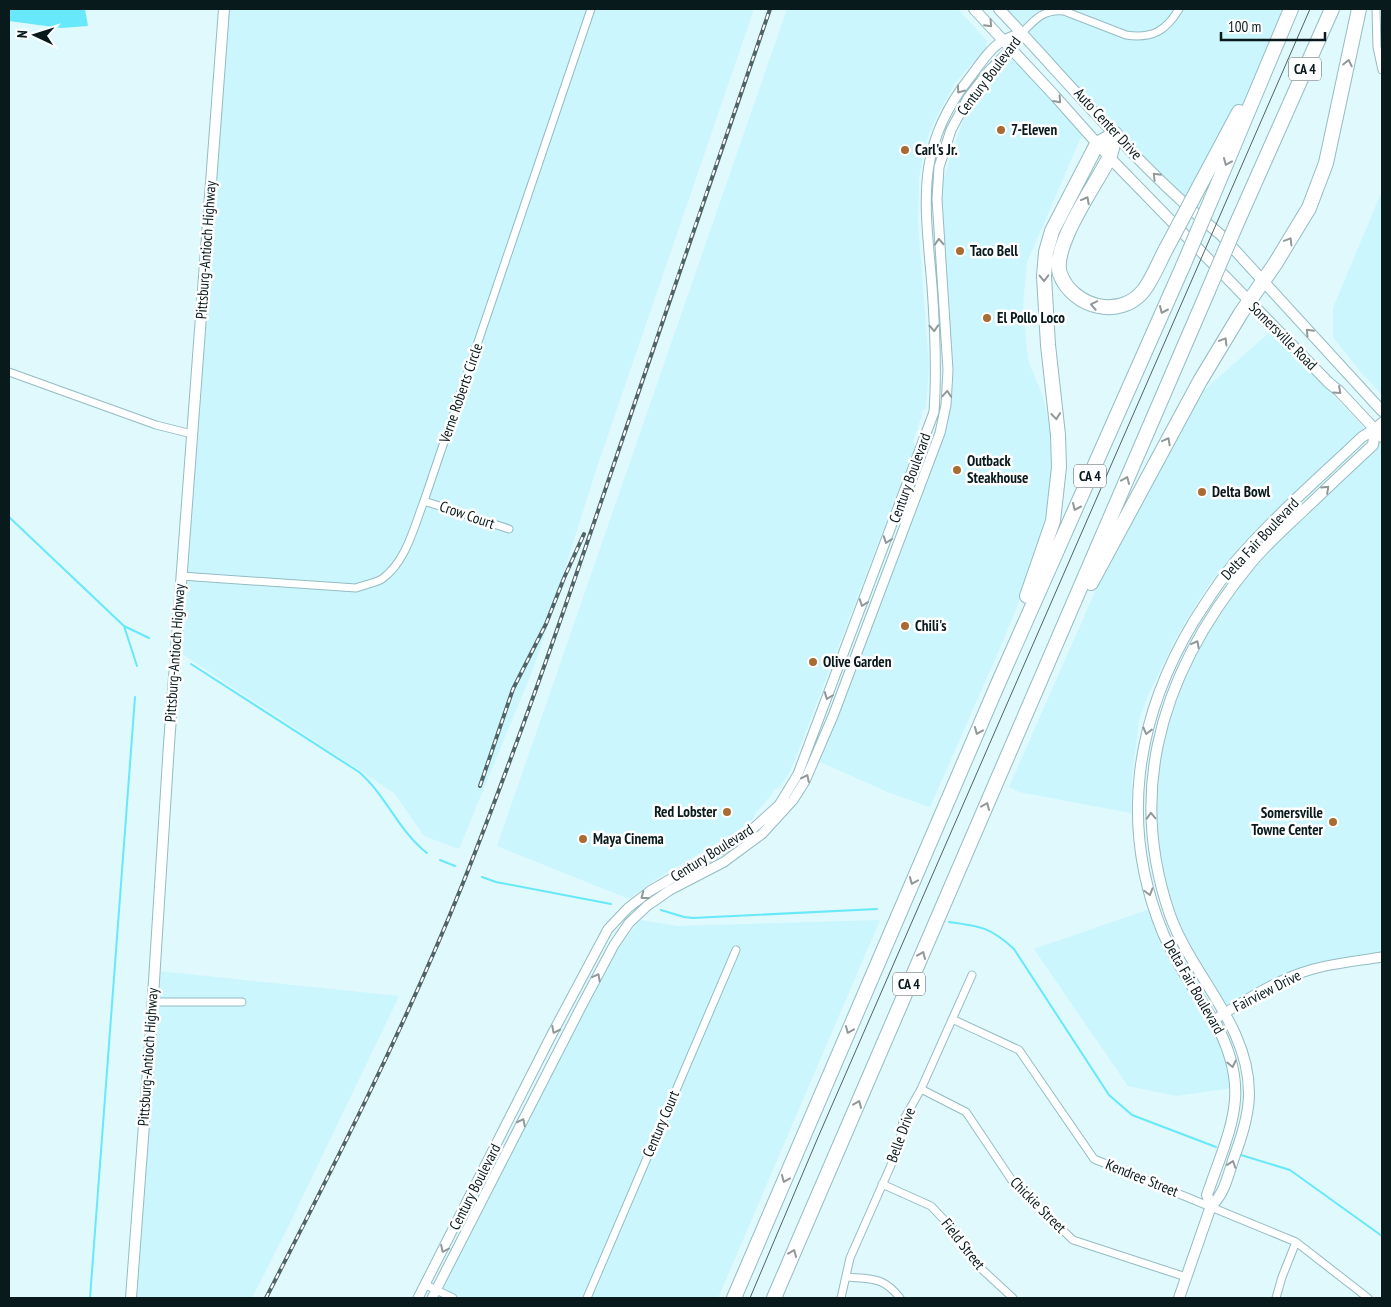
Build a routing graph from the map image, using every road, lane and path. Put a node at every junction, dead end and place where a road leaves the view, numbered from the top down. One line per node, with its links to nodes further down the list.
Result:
1 (224, 9): 25 (main road, Pittsburg-Antioch Highway)
2 (591, 9): 26 (street, Verne Roberts Circle)
3 (974, 9): 12 (main road, Auto Center Drive, one-way to 12)
4 (999, 9): 10 (main road, Auto Center Drive)
5 (1178, 9): 10 (street)
6 (1291, 9): 11 (highway, CA 4)
7 (1332, 9): 31 (highway, CA 4, one-way to 7, bridge)
8 (1359, 9): 20 (highway, one-way to 8)
9 (1376, 9): 14 (street)
10 (1022, 33): 12 (street, Century Boulevard); 13 (street, Century Boulevard); 15 (main road, Auto Center Drive)
11 (1279, 36): 17 (highway, one-way to 17, bridge); 32 (highway, CA 4, one-way to 32, bridge)
12 (1003, 40): 13 (main road, Auto Center Drive); 48 (street, Century Boulevard, one-way to 48)
13 (1011, 49): 16 (main road, Auto Center Drive, one-way to 16); 49 (street, Century Boulevard, one-way to 13)
14 (1382, 70)
15 (1115, 134): 16 (highway); 17 (highway); 19 (main road, Auto Center Drive, one-way to 15)
16 (1097, 144): 17 (main road, Auto Center Drive); 32 (highway, one-way to 32)
17 (1110, 158): 18 (main road, Auto Center Drive)
18 (1184, 234): 21 (main road, Somersville Road)
19 (1221, 235): 20 (main road, Somersville Road)
20 (1262, 282): 21 (highway); 23 (main road, Somersville Road, one-way to 20)
21 (1249, 302): 24 (main road, Somersville Road, one-way to 24); 31 (highway, one-way to 21)
22 (9, 372): 25 (street)
23 (1382, 411)
24 (1380, 430): 27 (main road, Delta Fair Boulevard); 28 (main road, Delta Fair Boulevard, one-way to 24)
25 (192, 434): 30 (main road, Pittsburg-Antioch Highway)
26 (424, 501): 29 (street, Crow Court); 30 (street, Verne Roberts Circle)
27 (1282, 514): 28 (main road); 38 (main road, Delta Fair Boulevard, one-way to 38)
28 (1291, 523): 39 (main road, Delta Fair Boulevard, one-way to 28)
29 (509, 529)
30 (181, 576): 36 (main road, Pittsburg-Antioch Highway)
31 (1045, 670): 55 (highway, CA 4, one-way to 31)
32 (997, 686): 54 (highway, CA 4, one-way to 54)
33 (736, 950): 53 (street, Century Court)
34 (1382, 957): 39 (street, Fairview Drive)
35 (972, 975): 40 (street, Belle Drive)
36 (152, 1002): 37 (street); 50 (main road, Pittsburg-Antioch Highway)
37 (242, 1002)
38 (1204, 1005): 41 (street, Delta Fair Boulevard)
39 (1224, 1013): 41 (street, Fairview Drive); 44 (main road, Delta Fair Boulevard, one-way to 39)
40 (952, 1019): 42 (street, Belle Drive); 44 (street, Kendree Street)
41 (1214, 1020): 44 (main road, Delta Fair Boulevard, one-way to 44)
42 (921, 1089): 43 (street, Belle Drive); 47 (street, Chickie Street)
43 (882, 1184): 46 (street, Belle Drive); 58 (street, Field Street)
44 (1211, 1206): 45 (street, Kendree Street); 47 (main road, Delta Fair Boulevard)
45 (1296, 1242): 60 (street); 61 (street, Kendree Street)
46 (846, 1277): 56 (street, Belle Drive); 57 (street)
47 (1186, 1277): 59 (main road, Delta Fair Boulevard)
48 (426, 1284): 49 (street); 51 (street, Century Boulevard)
49 (434, 1294): 52 (street)
50 (131, 1298)
51 (418, 1298)
52 (452, 1298)
53 (587, 1298)
54 (734, 1298)
55 (774, 1298)
56 (841, 1298)
57 (900, 1298)
58 (1013, 1298)
59 (1179, 1298)
60 (1276, 1298)
61 (1368, 1298)

